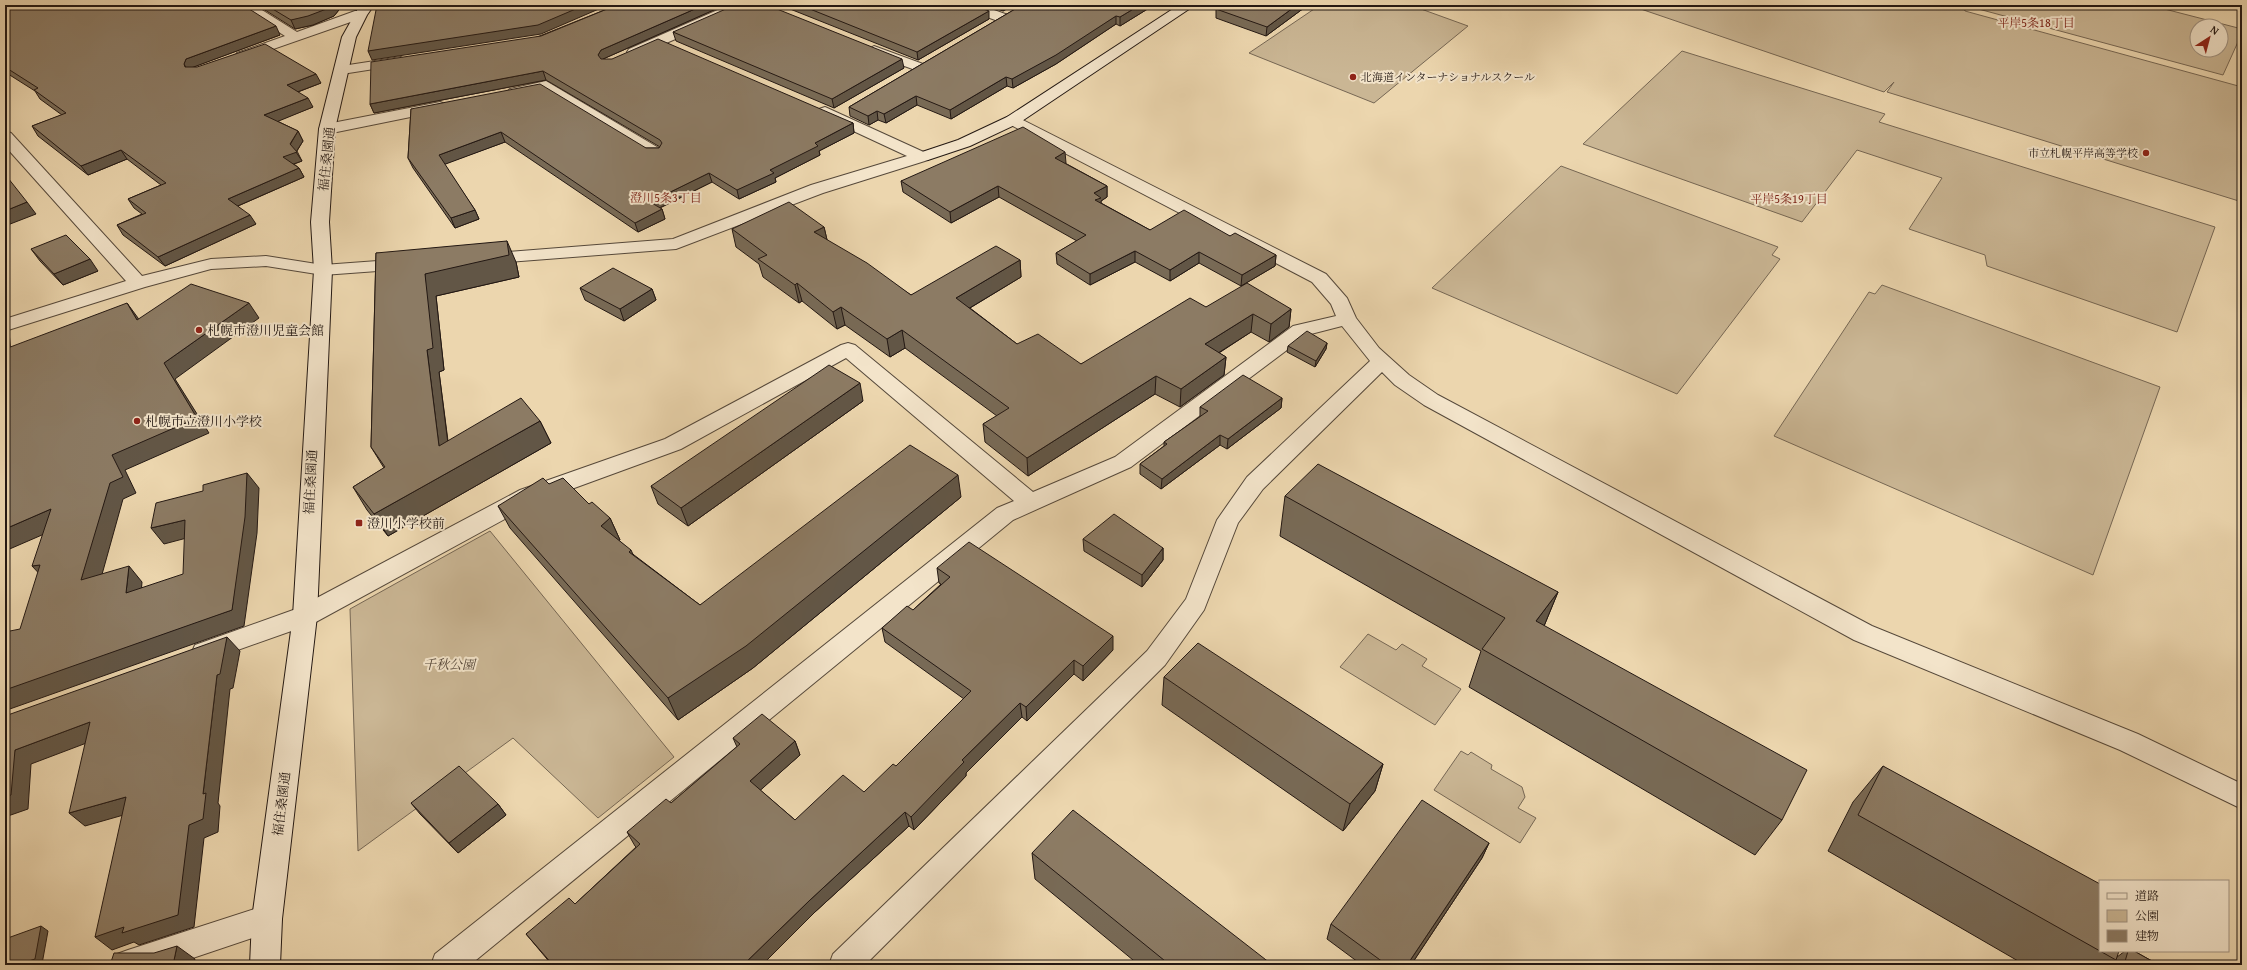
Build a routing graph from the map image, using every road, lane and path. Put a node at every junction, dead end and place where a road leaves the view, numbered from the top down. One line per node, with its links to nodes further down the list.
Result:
1 (244, 5): 7 (street)
2 (740, 5): 8 (street)
3 (967, 5): 6 (street)
4 (1183, 6): 21 (street)
5 (364, 10): 7 (street); 16 (street, 福住桑園通)
6 (990, 26)
7 (296, 37): 14 (street)
8 (660, 41): 10 (street); 11 (street)
9 (859, 44): 15 (street)
10 (682, 50)
11 (624, 57)
12 (412, 59): 16 (street)
13 (931, 60): 15 (street)
14 (225, 62)
15 (918, 67): 17 (street)
16 (342, 70): 22 (street, 福住桑園通)
17 (905, 75)
18 (499, 95): 24 (street)
19 (452, 105): 22 (street)
20 (813, 106): 25 (street)
21 (1013, 120): 25 (street); 30 (street)
22 (328, 129): 28 (street, 福住桑園通)
23 (5, 136): 29 (street)
24 (656, 153)
25 (922, 157): 26 (street)
26 (464, 260)
27 (425, 263): 28 (street)
28 (323, 270): 29 (street); 34 (street, 福住桑園通)
29 (138, 283): 31 (street)
30 (1347, 319): 32 (street); 33 (street)
31 (5, 325)
32 (1382, 361): 36 (street); 41 (street)
33 (1031, 504): 34 (street); 40 (street)
34 (304, 616): 35 (street); 37 (street, 福住桑園通)
35 (185, 659)
36 (2242, 797)
37 (267, 919): 38 (street); 39 (street, 福住桑園通)
38 (128, 965)
39 (265, 965)
40 (446, 965)
41 (844, 965)

